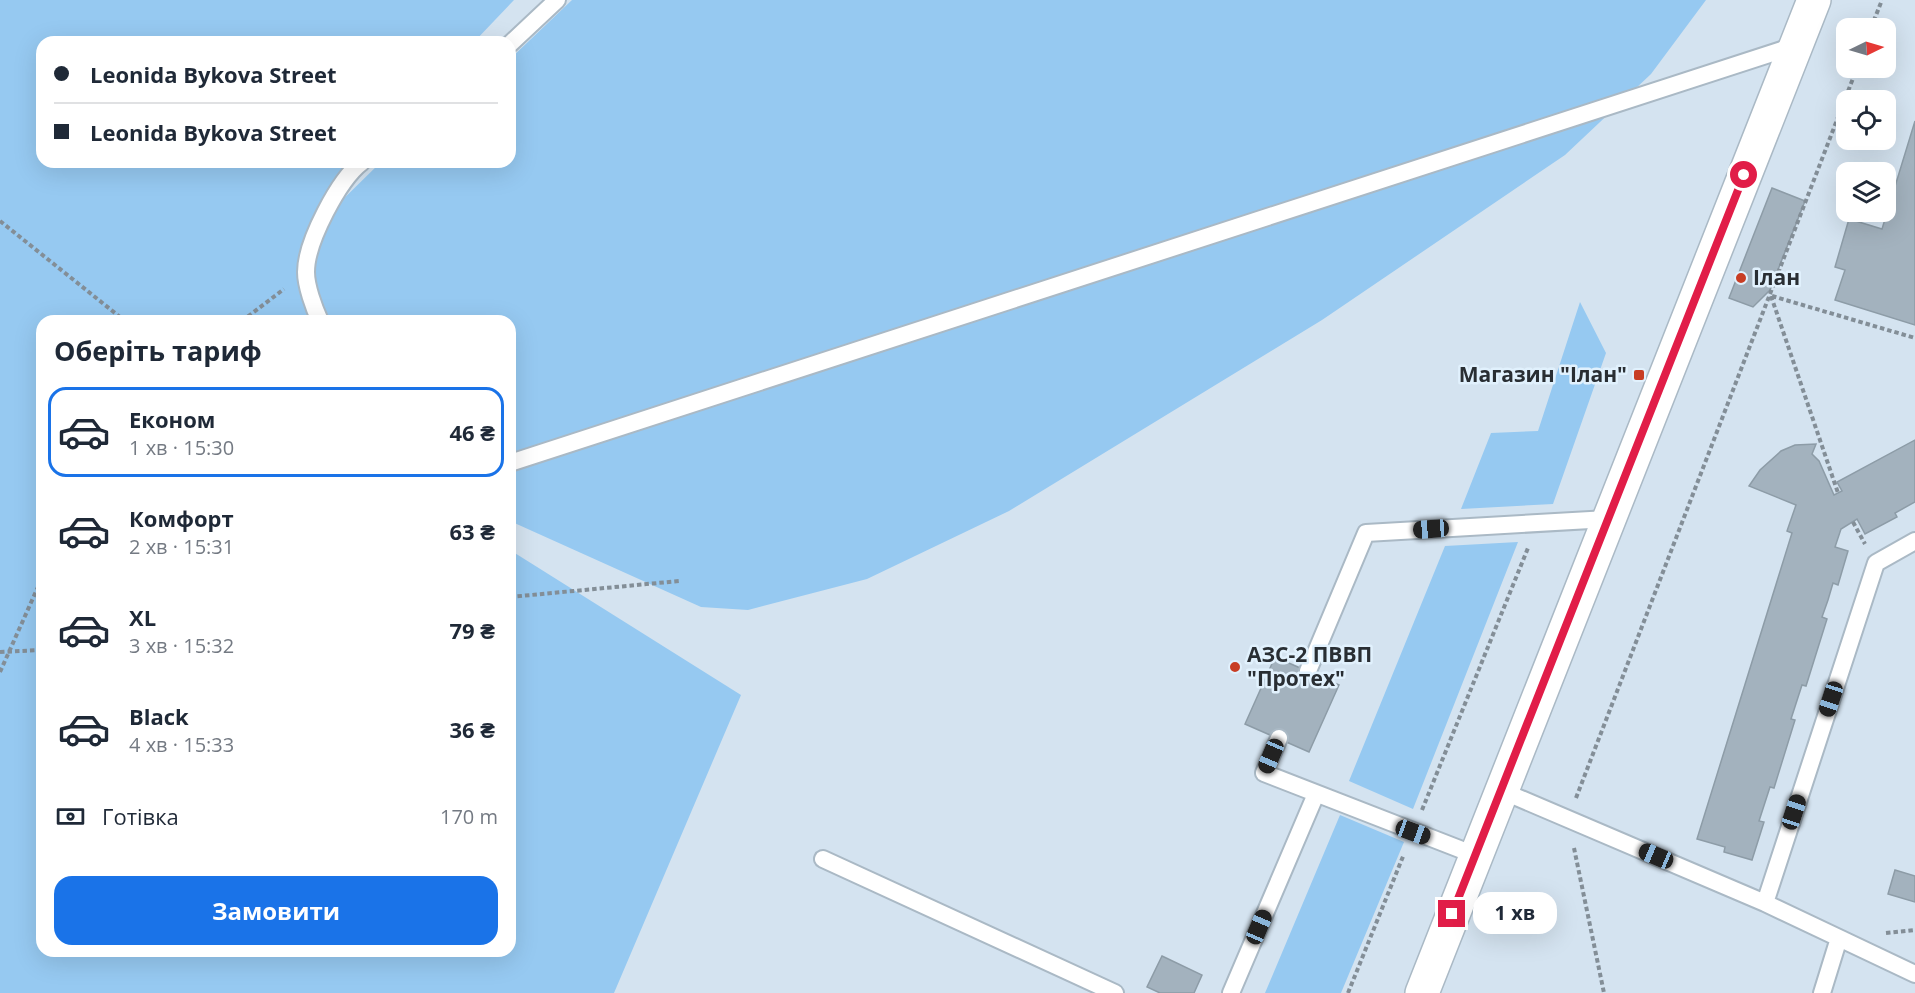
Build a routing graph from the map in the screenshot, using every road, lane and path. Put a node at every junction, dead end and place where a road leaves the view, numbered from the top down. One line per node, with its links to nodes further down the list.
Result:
1 (557, 0): 5 (lane)
2 (1814, 0): 6 (street)
3 (1882, 0): 4 (path)
4 (1875, 18)
5 (516, 38)
6 (1794, 46): 16 (lane); 18 (street)
7 (1853, 78): 11 (path)
8 (354, 168): 10 (lane)
9 (0, 221): 12 (path)
10 (306, 272): 13 (path); 14 (lane)
11 (1771, 296): 15 (path); 17 (path); 32 (path)
12 (118, 315)
13 (250, 315)
14 (318, 315)
15 (1915, 338)
16 (516, 461)
17 (1838, 493)
18 (1608, 519): 19 (lane); 30 (street)
19 (1539, 522): 27 (lane); 33 (path)
20 (1915, 541): 36 (lane)
21 (680, 581): 23 (path)
22 (36, 592): 25 (path)
23 (516, 596)
24 (36, 650): 25 (path)
25 (11, 651): 26 (path); 28 (path)
26 (0, 652)
27 (1308, 671)
28 (0, 672)
29 (1279, 738): 31 (lane)
30 (1500, 790): 32 (lane); 34 (street)
31 (1316, 794): 33 (lane); 40 (lane)
32 (1568, 818): 36 (lane); 43 (path)
33 (1413, 832): 34 (lane); 41 (path)
34 (1475, 855): 42 (street)
35 (823, 859): 39 (lane)
36 (1765, 903): 37 (lane)
37 (1839, 938): 38 (lane); 44 (lane)
38 (1915, 974)
39 (1115, 993)
40 (1231, 993)
41 (1348, 993)
42 (1422, 993)
43 (1604, 993)
44 (1822, 993)

